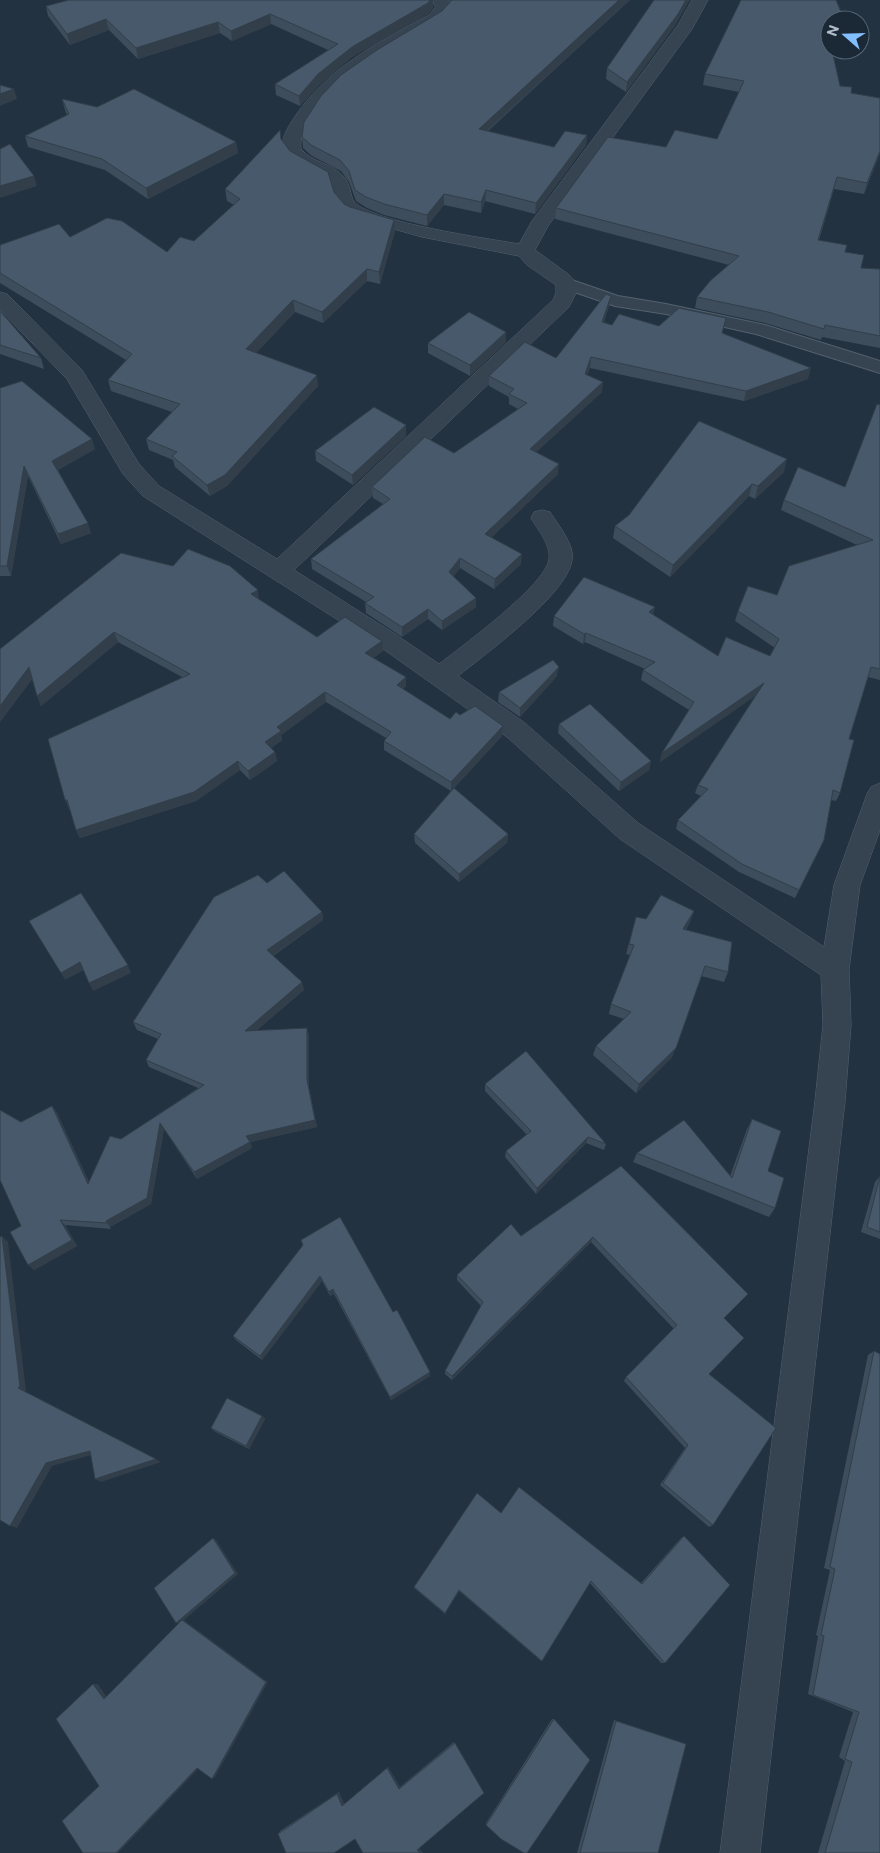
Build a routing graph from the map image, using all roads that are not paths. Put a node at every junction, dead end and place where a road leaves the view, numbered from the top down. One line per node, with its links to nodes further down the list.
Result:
1 (441, 0): 3 (street)
2 (700, 0): 3 (street)
3 (525, 251): 4 (street)
4 (566, 283): 6 (street); 8 (street)
5 (0, 298): 8 (street)
6 (880, 367)
7 (542, 518): 9 (street)
8 (279, 571): 9 (street)
9 (440, 677): 11 (street)
10 (880, 794): 11 (street)
11 (835, 969): 12 (street)
12 (740, 1853)

